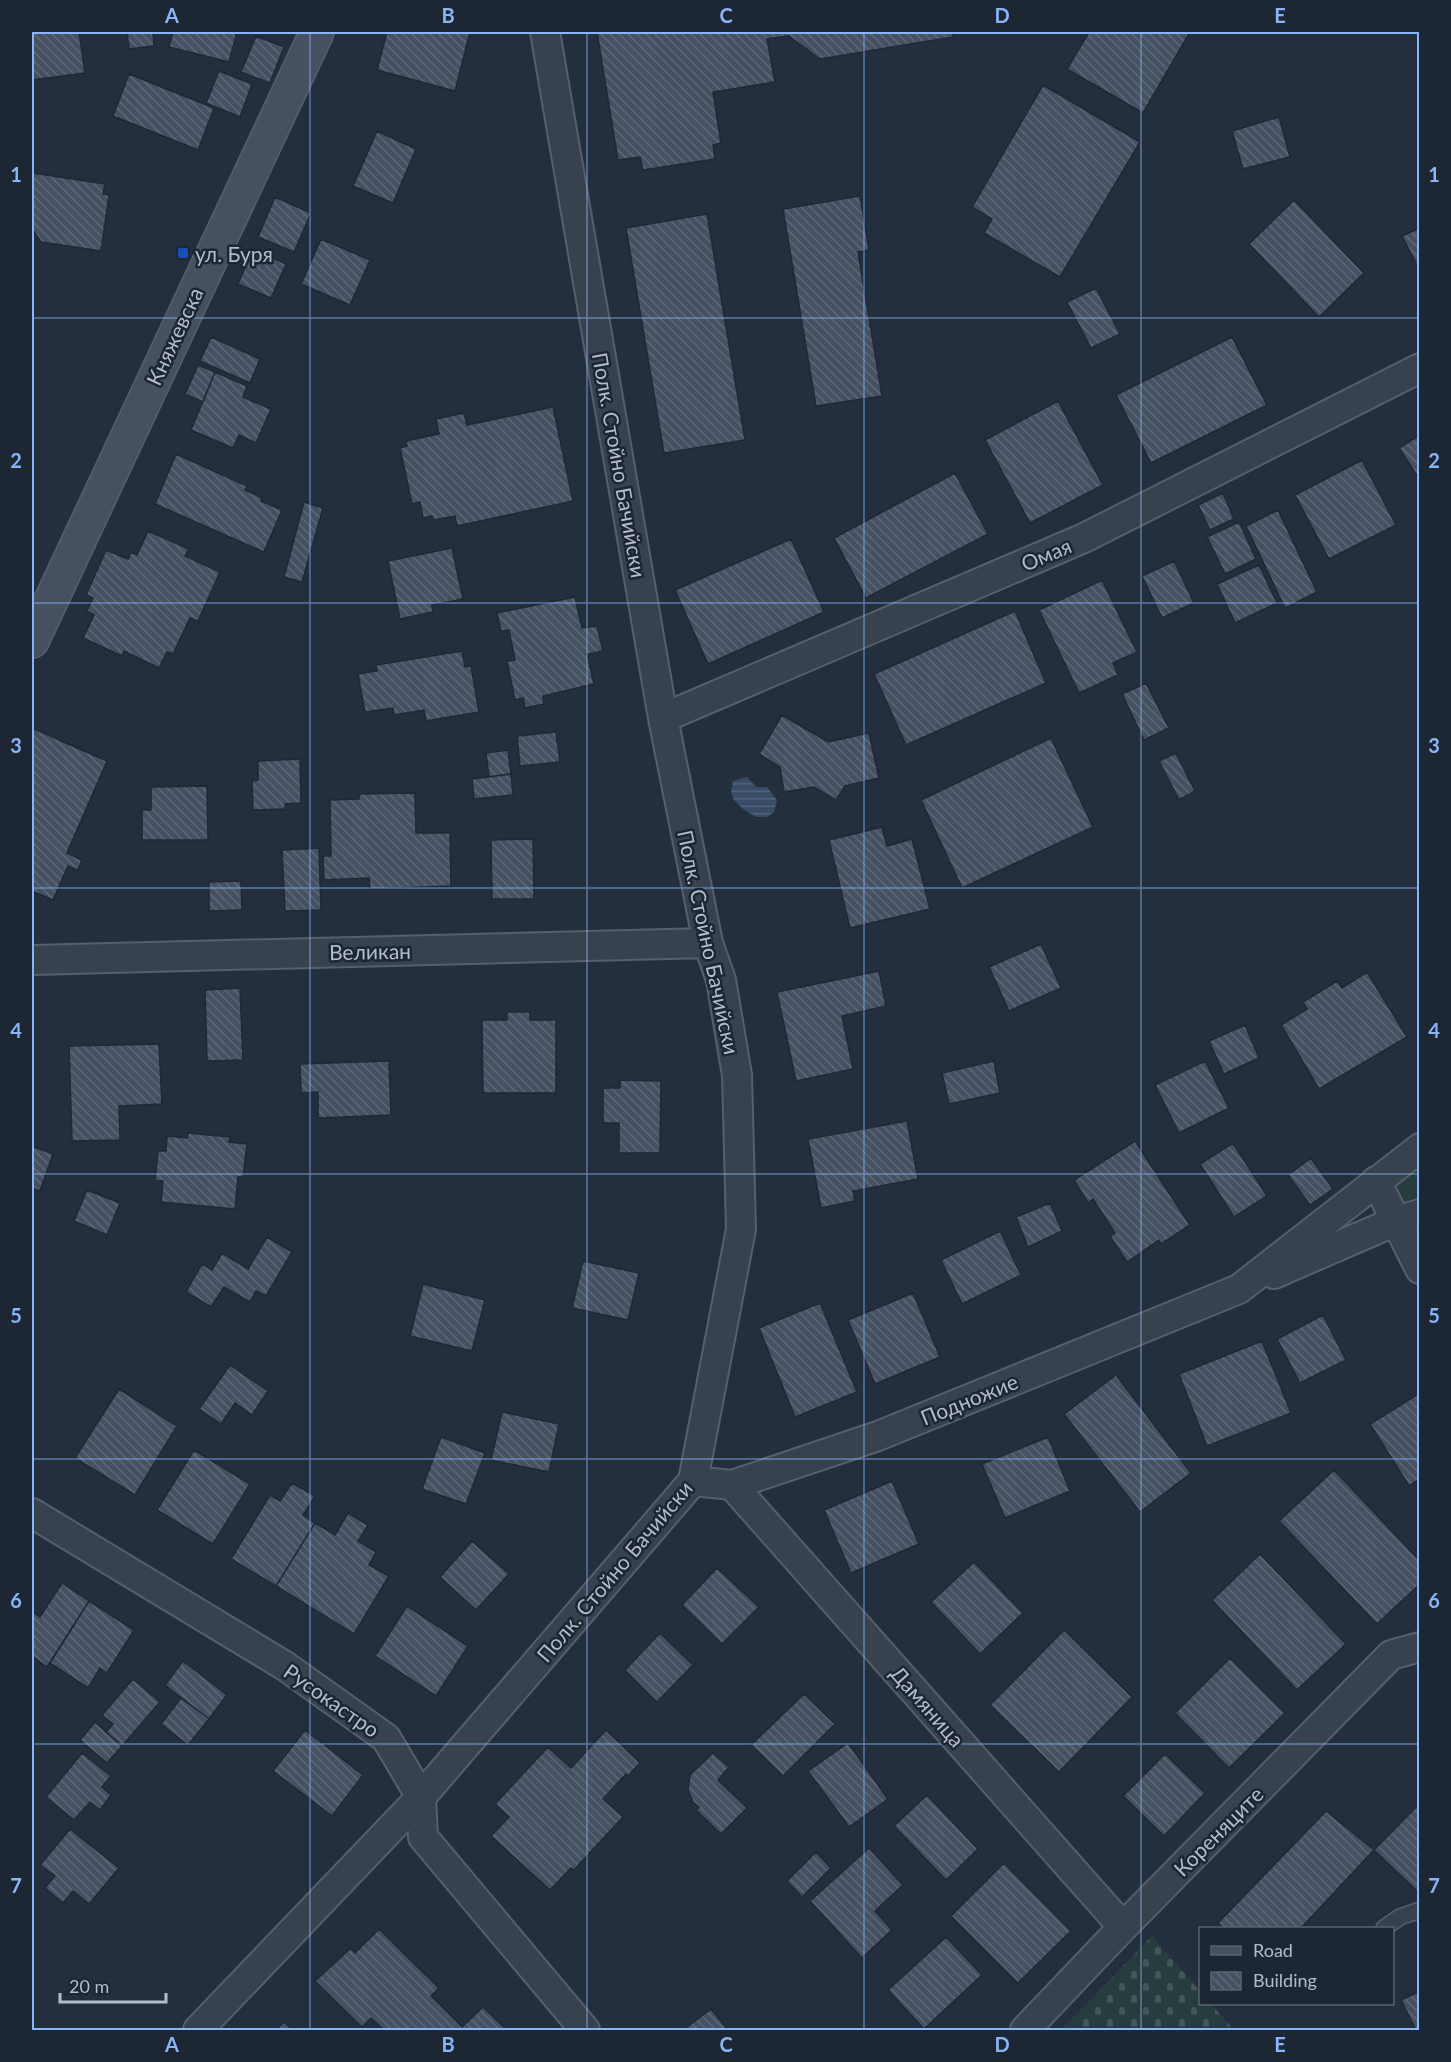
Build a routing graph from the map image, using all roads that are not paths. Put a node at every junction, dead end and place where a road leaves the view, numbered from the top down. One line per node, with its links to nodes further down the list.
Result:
1 (317, 32): 4 (street, Княжевска)
2 (545, 32): 5 (street, Полк. Стойно Бачийски)
3 (1419, 368): 5 (street, Омая)
4 (32, 641)
5 (663, 718): 6 (street, Полк. Стойно Бачийски)
6 (708, 943): 7 (street, Великан); 13 (street, Полк. Стойно Бачийски)
7 (32, 960)
8 (1419, 1148): 9 (street, Подножие)
9 (1376, 1181): 10 (street); 12 (street, Подножие)
10 (1408, 1218): 11 (street); 12 (street, Подножие)
11 (1419, 1269)
12 (1239, 1289): 14 (street, Подножие)
13 (693, 1481): 14 (street, Подножие); 19 (street, Полк. Стойно Бачийски)
14 (732, 1485): 22 (street, Дамяница)
15 (32, 1513): 19 (street, Русокастро)
16 (1419, 1629): 18 (street)
17 (1419, 1647): 18 (street, Кореняците)
18 (1391, 1655): 22 (street, Кореняците)
19 (421, 1797): 23 (street, Полк. Стойно Бачийски); 24 (street, Русокастро)
20 (1419, 1910): 21 (lane)
21 (1387, 1927)
22 (1123, 1928): 25 (street, Кореняците)
23 (198, 2031)
24 (585, 2031)
25 (1025, 2031)

